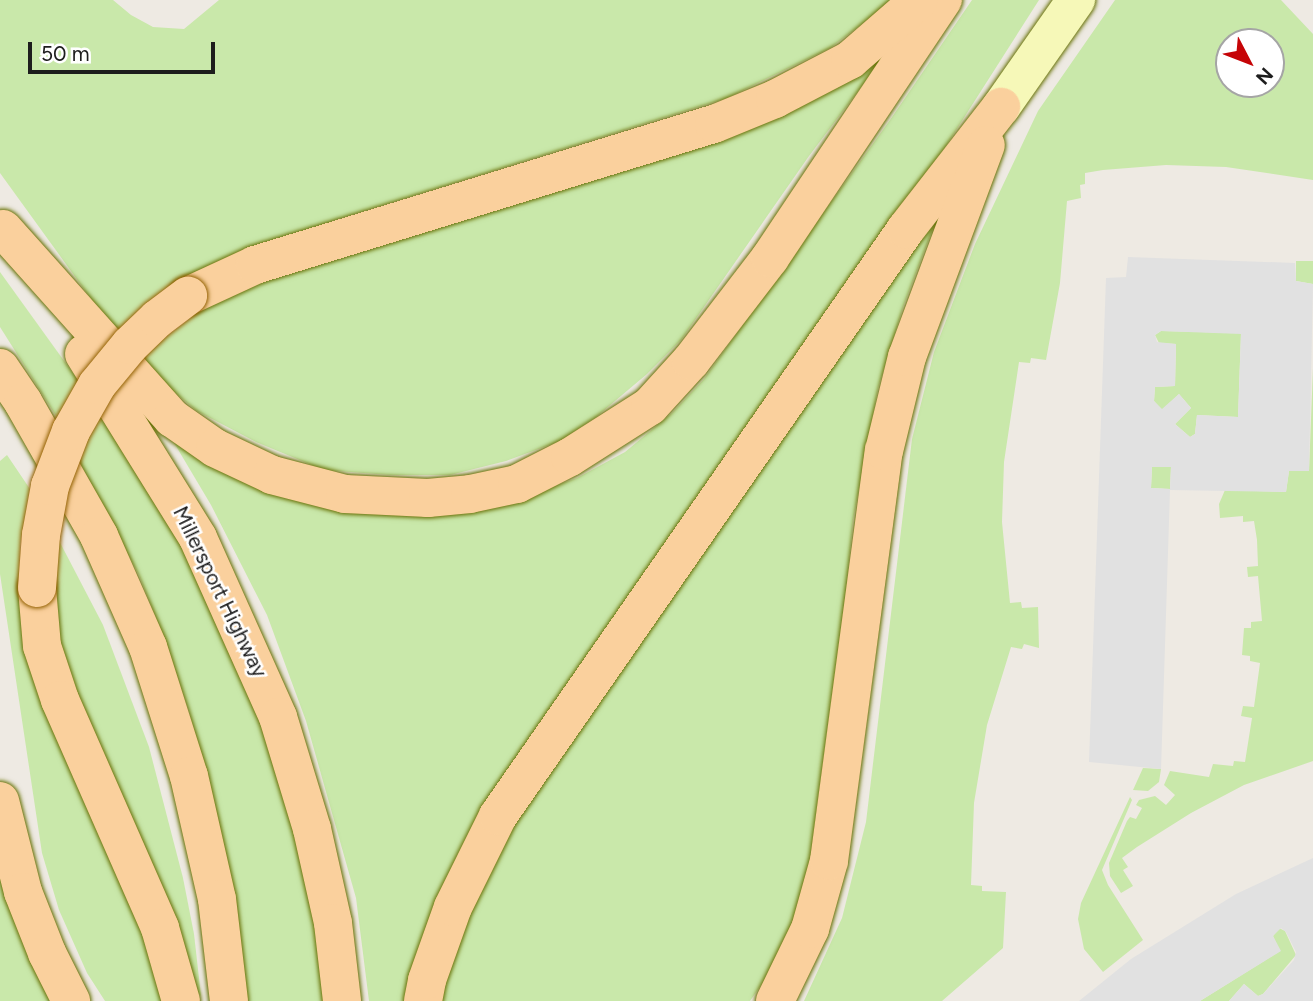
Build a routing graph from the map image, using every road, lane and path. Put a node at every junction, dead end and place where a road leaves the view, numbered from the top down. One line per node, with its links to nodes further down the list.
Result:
1 (919, 0): 9 (main road, bridge)
2 (943, 0): 5 (main road)
3 (1072, 3): 4 (main road)
4 (1001, 107): 12 (main road); 13 (main road)
5 (2, 227): 11 (main road, Millersport Highway)
6 (0, 368): 10 (main road)
7 (0, 801): 8 (main road)
8 (71, 1001)
9 (181, 1001)
10 (229, 1001)
11 (342, 1001)
12 (423, 1001)
13 (775, 1001)

